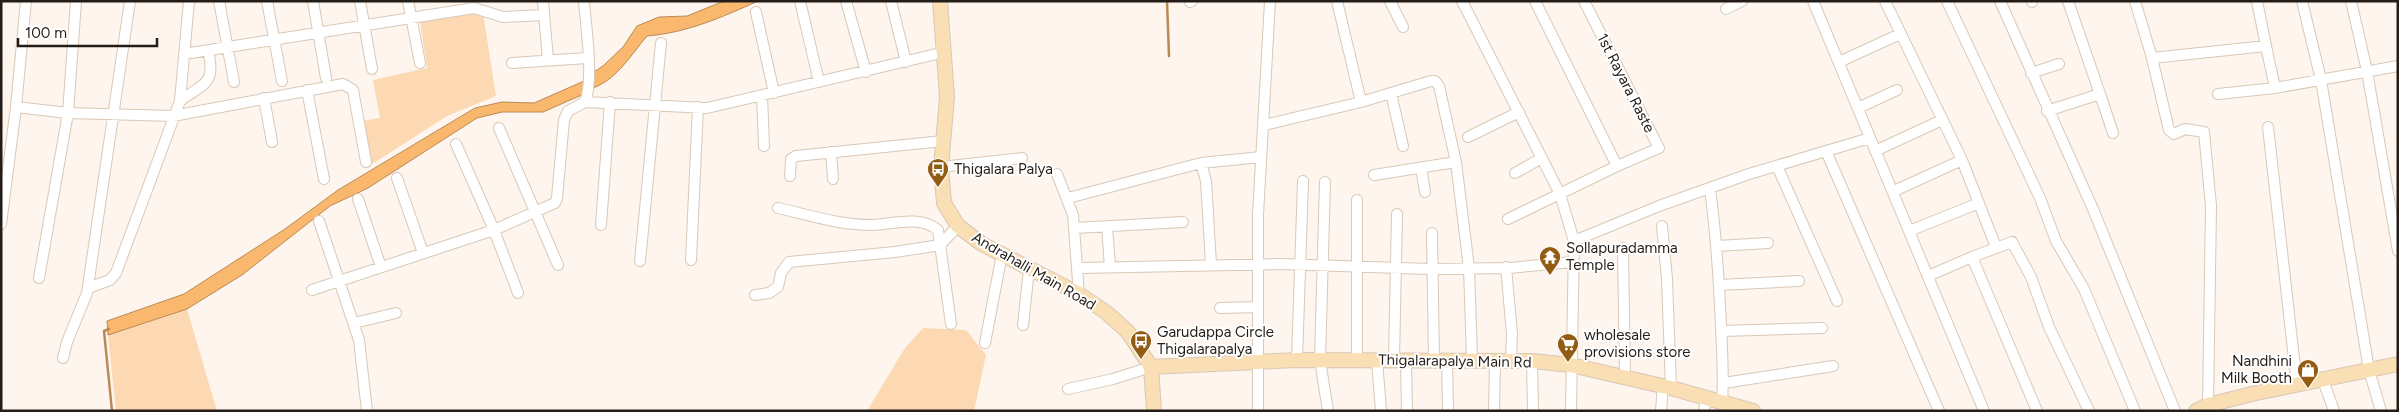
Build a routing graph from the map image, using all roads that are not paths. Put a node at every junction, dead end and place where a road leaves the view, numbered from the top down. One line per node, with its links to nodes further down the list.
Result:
1 (26, 1): 80 (street)
2 (76, 1): 85 (street)
3 (130, 1): 86 (street)
4 (189, 1): 47 (street)
5 (219, 1): 44 (street)
6 (267, 1): 41 (street)
7 (312, 1): 39 (street)
8 (360, 1): 37 (street)
9 (408, 1): 36 (street)
10 (543, 1): 35 (street)
11 (584, 1): 48 (street)
12 (800, 1): 65 (street)
13 (846, 1): 59 (street)
14 (892, 1): 51 (street)
15 (940, 1): 46 (street, Andrahalli Main Road)
16 (1270, 1): 89 (street)
17 (1337, 1): 78 (street)
18 (1390, 1): 38 (street)
19 (1462, 1): 84 (street)
20 (1536, 1): 110 (street)
21 (1584, 1): 110 (street, 1st Rayara Raste)
22 (1742, 1): 33 (street)
23 (1813, 1): 52 (street)
24 (1885, 1): 40 (street)
25 (1947, 1): 235 (street)
26 (2000, 1): 60 (street)
27 (2068, 1): 71 (street)
28 (2136, 1): 49 (street)
29 (2257, 1): 43 (street)
30 (2302, 1): 62 (street)
31 (2351, 1): 58 (street)
32 (455, 6): 35 (street); 36 (street)
33 (1726, 9)
34 (756, 12): 69 (street)
35 (543, 15): 50 (street)
36 (411, 18): 37 (street); 53 (street)
37 (364, 25): 39 (street); 57 (street)
38 (1403, 27)
39 (318, 32): 41 (street); 61 (street)
40 (1900, 34): 52 (street); 88 (street)
41 (274, 39): 44 (street); 63 (street)
42 (661, 43): 79 (street)
43 (2266, 46): 49 (street); 66 (street)
44 (228, 47): 45 (street); 64 (street)
45 (208, 50): 47 (street); 76 (street)
46 (945, 52): 51 (street); 95 (street, Andrahalli Main Road)
47 (184, 54): 76 (street)
48 (587, 58): 50 (street); 75 (street)
49 (2152, 58): 218 (street)
50 (548, 60): 54 (street)
51 (906, 62): 59 (street)
52 (1839, 62): 82 (street)
53 (420, 63)
54 (512, 63)
55 (2059, 64): 60 (street)
56 (2398, 66): 58 (street)
57 (372, 69)
58 (2366, 71): 62 (street); 152 (street)
59 (866, 72): 65 (street)
60 (2031, 73): 83 (street)
61 (326, 78)
62 (2321, 80): 66 (street); 209 (street)
63 (282, 81)
64 (234, 82)
65 (819, 82): 69 (street)
66 (2275, 88): 72 (street)
67 (307, 90): 74 (street); 107 (street); 119 (street)
68 (1897, 90): 82 (street)
69 (774, 93): 73 (street)
70 (1391, 93): 78 (street); 99 (street); 108 (street)
71 (2100, 94): 83 (street); 92 (street)
72 (2218, 94)
73 (762, 96): 81 (street); 98 (street)
74 (264, 98): 87 (street); 96 (street)
75 (587, 98): 77 (street); 132 (street)
76 (180, 101): 87 (street)
77 (610, 102): 79 (street); 138 (street)
78 (1361, 102): 89 (street)
79 (654, 105): 81 (street); 157 (street)
80 (16, 107): 85 (street); 137 (street)
81 (698, 107): 156 (street)
82 (1858, 108): 94 (street)
83 (2047, 111): 236 (street)
84 (1518, 112): 93 (street); 105 (street)
85 (68, 113): 86 (street); 174 (street)
86 (115, 115): 87 (street); 178 (street)
87 (173, 116): 178 (street)
88 (1942, 120): 101 (street); 106 (street)
89 (1264, 125): 103 (street)
90 (2268, 126): 213 (street)
91 (500, 128): 132 (street)
92 (2113, 133)
93 (1468, 137)
94 (1870, 138): 100 (street); 101 (street)
95 (943, 141): 102 (street); 112 (street, Andrahalli Main Road)
96 (272, 142)
97 (456, 144): 143 (street)
98 (764, 146)
99 (1404, 146)
100 (1826, 151): 111 (street); 231 (street)
101 (1875, 151): 124 (street)
102 (831, 152): 117 (street); 120 (street)
103 (1262, 156): 109 (street); 160 (street)
104 (1022, 158): 112 (street)
105 (1542, 158): 114 (street); 126 (street)
106 (1962, 160): 124 (street); 130 (street)
107 (366, 162)
108 (1456, 162): 113 (street); 170 (street)
109 (1201, 163): 127 (street); 159 (street)
110 (1617, 166): 126 (street, 1st Rayara Raste)
111 (1777, 166): 123 (street); 183 (street)
112 (941, 167): 139 (street, Andrahalli Main Road)
113 (1421, 168): 116 (street); 125 (street)
114 (1515, 173)
115 (1057, 174): 127 (street)
116 (1374, 175)
117 (790, 176)
118 (397, 178): 153 (street)
119 (324, 179)
120 (833, 179)
121 (1303, 181): 161 (street)
122 (1325, 182): 162 (street)
123 (1710, 189): 146 (street); 149 (street)
124 (1894, 191): 144 (street)
125 (1425, 192)
126 (1560, 194): 134 (street, 1st Rayara Raste); 146 (street)
127 (1068, 198): 142 (street)
128 (358, 199): 167 (street)
129 (1357, 200): 165 (street)
130 (1979, 203): 144 (street); 150 (street)
131 (778, 208): 148 (street)
132 (536, 211): 143 (street); 163 (street)
133 (1397, 214): 166 (street)
134 (1508, 219)
135 (319, 221): 175 (street)
136 (1183, 222): 140 (street)
137 (1, 224)
138 (601, 225)
139 (958, 226): 148 (street); 154 (street, Andrahalli Main Road)
140 (1107, 226): 142 (street); 164 (street)
141 (1662, 226): 214 (street)
142 (1075, 228): 169 (street)
143 (494, 230): 153 (street); 180 (street)
144 (1909, 232): 173 (street)
145 (1432, 233): 172 (street)
146 (1574, 241): 158 (street)
147 (1768, 243): 149 (street)
148 (940, 245): 182 (street); 188 (street)
149 (1717, 246): 177 (street)
150 (1996, 247): 155 (street); 234 (street)
151 (1623, 248): 210 (street)
152 (2398, 251)
153 (423, 253): 167 (street)
154 (1002, 254): 171 (street, Andrahalli Main Road); 192 (street)
155 (1972, 257): 173 (street); 233 (street)
156 (691, 260)
157 (640, 261)
158 (1573, 262): 168 (street); 205 (street)
159 (1211, 264): 160 (street); 164 (street)
160 (1258, 264): 161 (street); 184 (street)
161 (1298, 264): 162 (street); 196 (street)
162 (1323, 264): 165 (street); 197 (street)
163 (558, 266)
164 (1110, 266): 169 (street)
165 (1356, 266): 166 (street); 198 (street)
166 (1397, 266): 172 (street); 200 (street)
167 (381, 267): 175 (street)
168 (1506, 267): 170 (street); 195 (street)
169 (1079, 268): 181 (street)
170 (1469, 268): 172 (street); 194 (street)
171 (1029, 269): 181 (street, Andrahalli Main Road); 189 (street)
172 (1434, 269): 201 (street)
173 (1928, 276): 232 (street)
174 (39, 278)
175 (338, 281): 179 (street); 187 (street)
176 (1799, 281): 177 (street)
177 (1719, 285): 191 (street)
178 (88, 288): 193 (street)
179 (312, 290)
180 (518, 293)
181 (1080, 294): 208 (street, Andrahalli Main Road)
182 (755, 295)
183 (1838, 301)
184 (1258, 307): 185 (street); 204 (street)
185 (1220, 308)
186 (396, 313): 187 (street)
187 (354, 324): 219 (street)
188 (951, 324)
189 (1024, 325)
190 (1822, 328): 191 (street)
191 (1722, 331): 212 (street)
192 (985, 343)
193 (63, 358)
194 (1472, 359): 201 (street, Thigalarapalya Main Rd); 202 (street, Thigalarapalya Main Rd)
195 (1512, 359): 202 (street, Thigalarapalya Main Rd); 203 (street, Thigalarapalya Main Rd)
196 (1296, 360): 197 (street, Thigalarapalya Main Rd); 204 (street, Thigalarapalya Main Rd)
197 (1320, 360): 198 (street, Thigalarapalya Main Rd); 222 (street)
198 (1357, 360): 199 (street, Thigalarapalya Main Rd)
199 (1377, 360): 200 (street, Thigalarapalya Main Rd); 223 (street)
200 (1400, 360): 201 (street, Thigalarapalya Main Rd); 224 (street)
201 (1440, 360): 225 (street)
202 (1494, 360): 226 (street)
203 (1532, 361): 205 (street, Thigalarapalya Main Rd); 227 (street)
204 (1259, 362): 208 (street, Thigalarapalya Main Rd); 221 (street)
205 (1571, 364): 210 (street, Thigalarapalya Main Rd); 228 (street)
206 (2398, 364): 209 (street)
207 (1833, 366): 212 (street)
208 (1150, 367): 215 (street); 220 (street, Andrahalli Main Road)
209 (2369, 370): 211 (street); 238 (street)
210 (1625, 378): 214 (street, Thigalarapalya Main Rd)
211 (2323, 380): 213 (street); 237 (street)
212 (1724, 383): 216 (street)
213 (2297, 386): 218 (street)
214 (1667, 387): 217 (street, Thigalarapalya Main Rd); 229 (street)
215 (1068, 389)
216 (1722, 402): 217 (street, Thigalarapalya Main Rd); 230 (street, Thigalarapalya Main Rd)
217 (1705, 404)
218 (2202, 408)
219 (367, 411)
220 (1154, 411)
221 (1258, 411)
222 (1328, 411)
223 (1381, 411)
224 (1407, 411)
225 (1448, 411)
226 (1494, 411)
227 (1533, 411)
228 (1571, 411)
229 (1661, 411)
230 (1753, 411)
231 (1939, 411)
232 (1984, 411)
233 (2037, 411)
234 (2089, 411)
235 (2135, 411)
236 (2175, 411)
237 (2334, 411)
238 (2381, 411)

